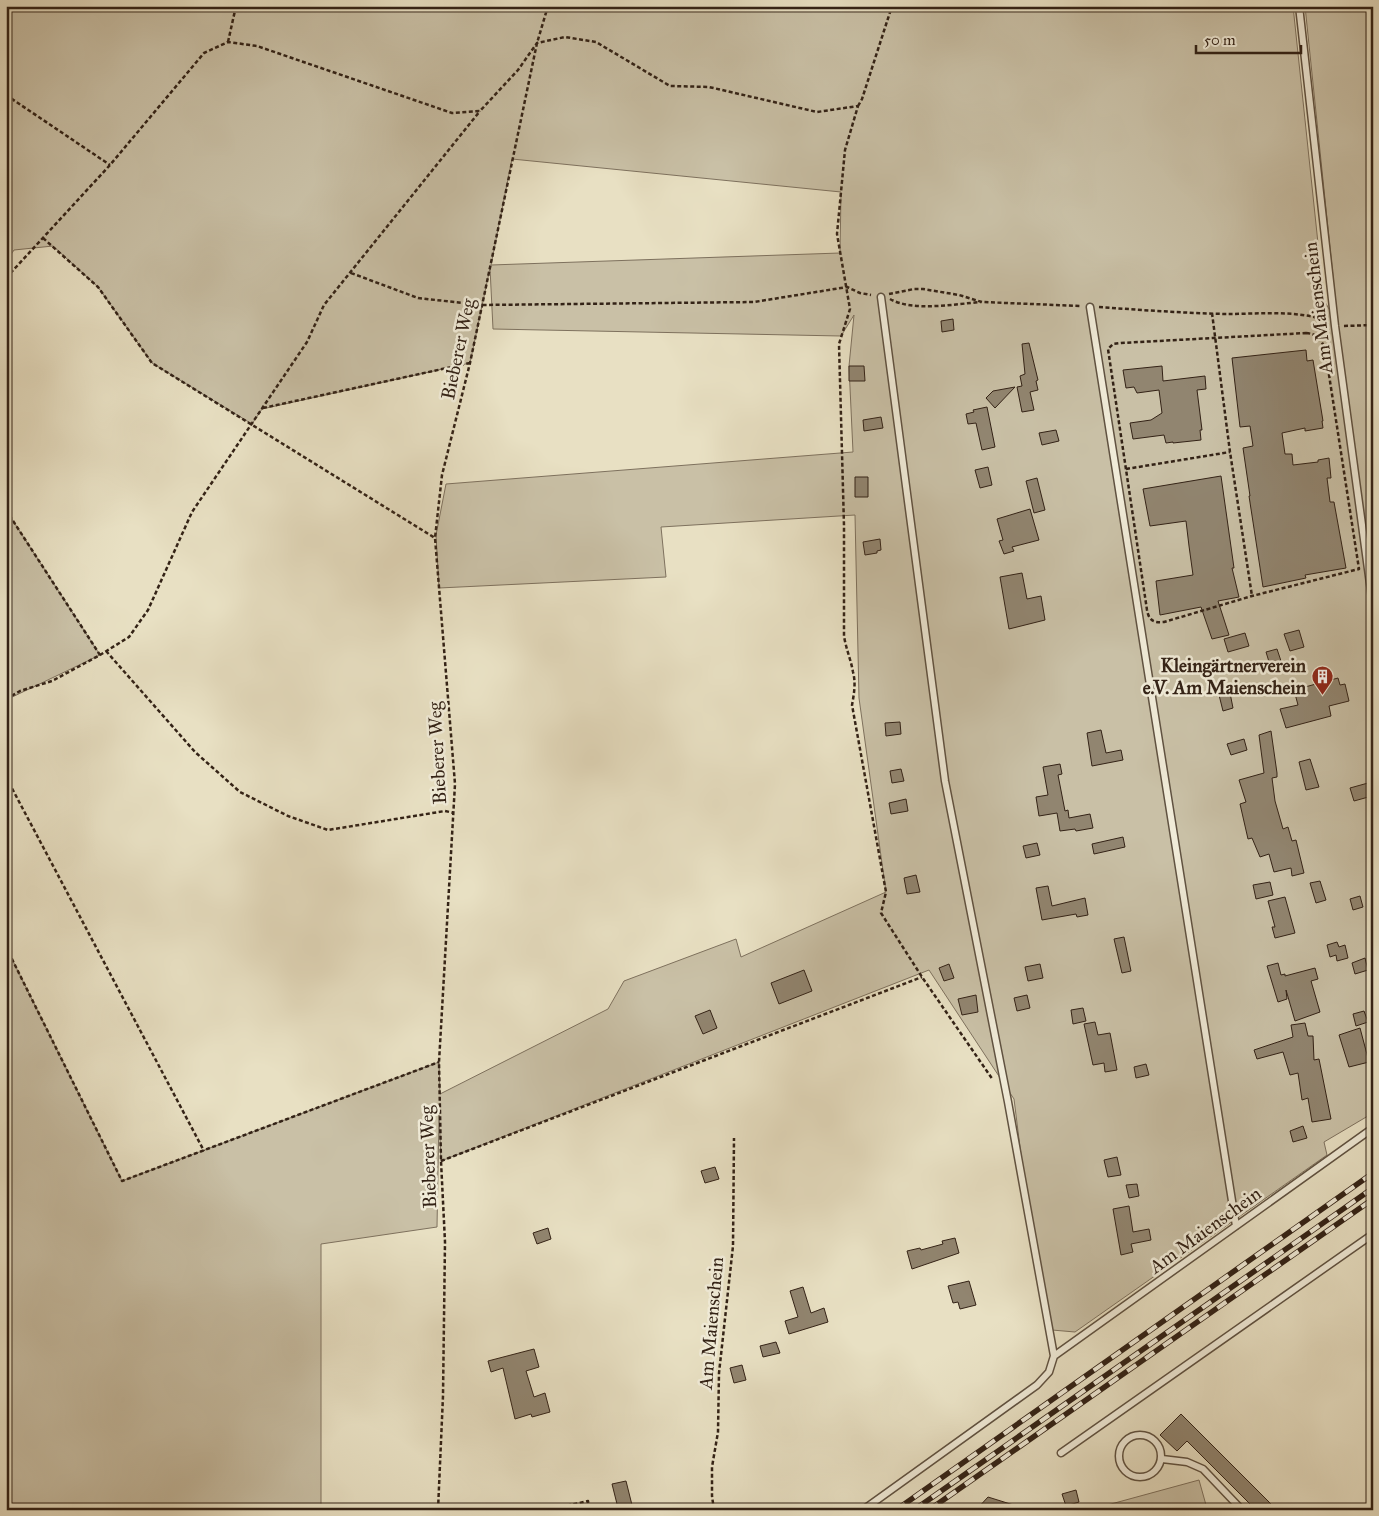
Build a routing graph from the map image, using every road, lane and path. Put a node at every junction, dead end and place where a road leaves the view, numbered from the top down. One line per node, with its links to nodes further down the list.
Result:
1 (236, 6): 5 (path)
2 (548, 6): 6 (path, Bieberer Weg)
3 (892, 6): 8 (path)
4 (1299, 6): 21 (lane, Am Maienschein)
5 (228, 42): 9 (path); 10 (path)
6 (537, 43): 8 (path); 9 (path); 17 (path, Bieberer Weg)
7 (6, 94): 10 (path)
8 (858, 106): 14 (path)
9 (480, 111): 12 (path)
10 (110, 165): 11 (path)
11 (44, 238): 13 (path); 25 (path)
12 (351, 273): 17 (path); 24 (path)
13 (6, 278)
14 (847, 287): 15 (path); 17 (path); 38 (path)
15 (881, 297): 47 (lane)
16 (982, 302): 16 (path); 18 (path)
17 (481, 305): 23 (path, Bieberer Weg)
18 (1090, 307): 19 (path); 45 (lane)
19 (1212, 314): 21 (path); 22 (path)
20 (1373, 324): 21 (path)
21 (1335, 326): 31 (lane, Am Maienschein)
22 (1215, 339): 26 (path); 27 (path); 30 (path)
23 (470, 363): 24 (path); 29 (path, Bieberer Weg)
24 (262, 408): 25 (path)
25 (252, 424): 29 (path); 32 (path)
26 (1230, 452): 27 (path); 30 (path)
27 (1125, 469): 30 (path)
28 (6, 510): 33 (path)
29 (435, 538): 36 (path, Bieberer Weg)
30 (1252, 596)
31 (1373, 606)
32 (106, 651): 33 (path); 36 (path)
33 (100, 655): 34 (path)
34 (6, 699)
35 (6, 777): 43 (path)
36 (454, 813): 39 (path, Bieberer Weg)
37 (6, 947): 43 (path)
38 (922, 978): 40 (path); 44 (path)
39 (439, 1062): 43 (path); 44 (path, Bieberer Weg)
40 (997, 1087)
41 (1373, 1128): 45 (lane, Am Maienschein)
42 (734, 1138): 53 (path, Am Maienschein)
43 (204, 1151)
44 (440, 1161): 50 (path, Bieberer Weg)
45 (1236, 1226): 47 (lane, Am Maienschein)
46 (1373, 1234): 48 (lane)
47 (1054, 1356): 54 (lane, Am Maienschein)
48 (1061, 1453)
49 (1162, 1459): 49 (lane); 55 (lane)
50 (438, 1510)
51 (548, 1510): 52 (path)
52 (589, 1510)
53 (714, 1510)
54 (862, 1510)
55 (1242, 1510)

